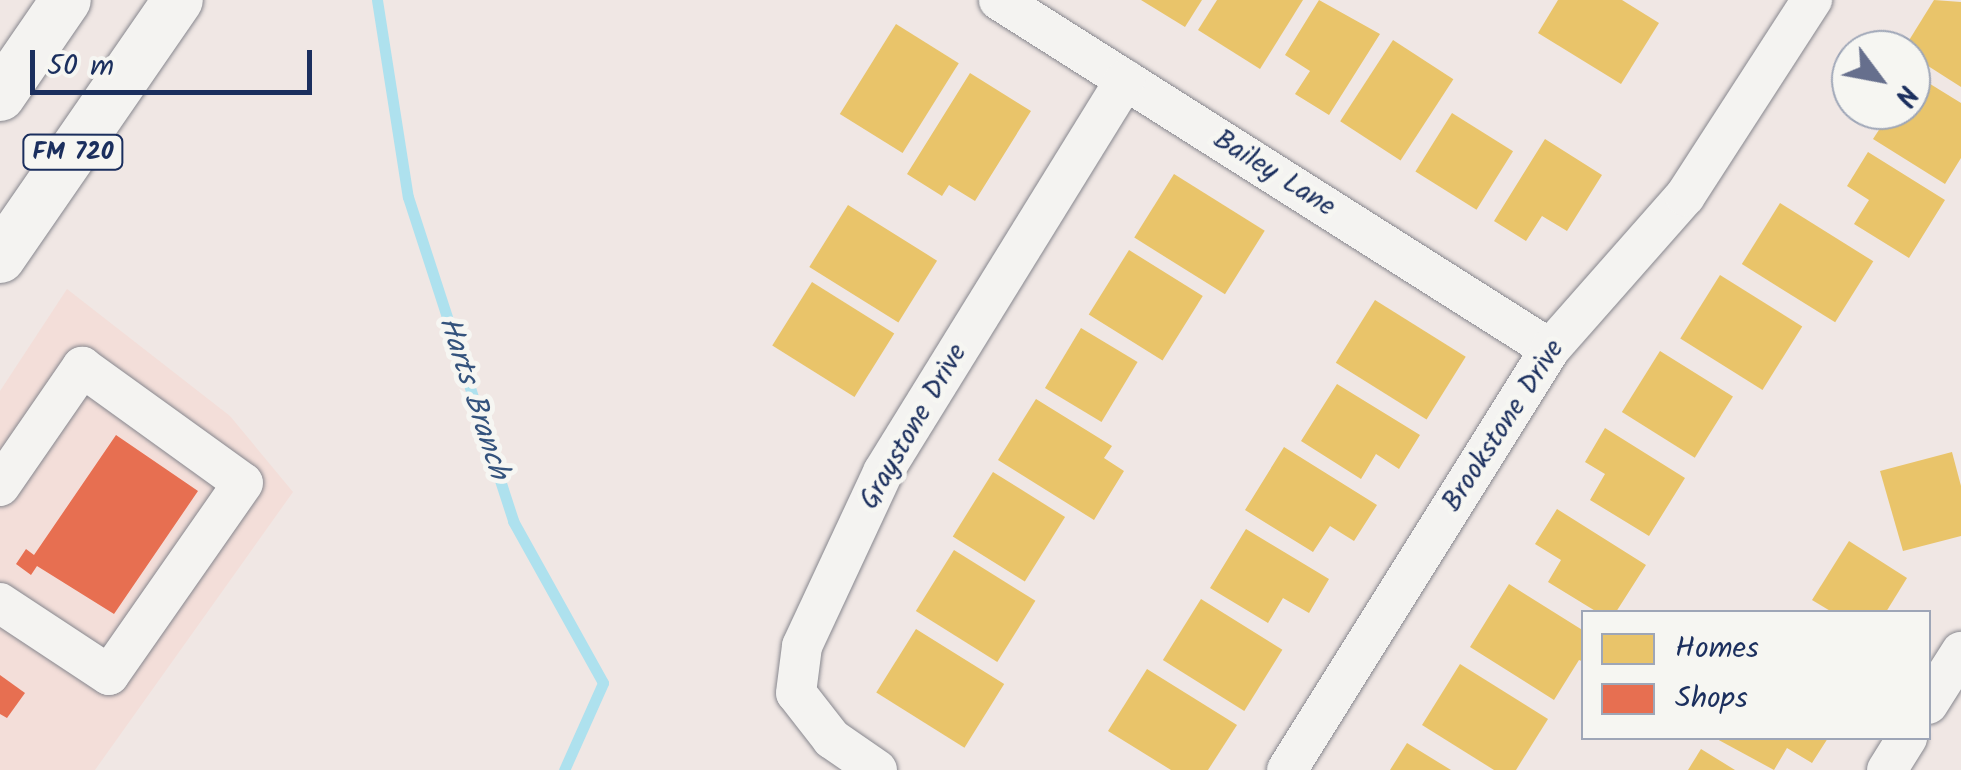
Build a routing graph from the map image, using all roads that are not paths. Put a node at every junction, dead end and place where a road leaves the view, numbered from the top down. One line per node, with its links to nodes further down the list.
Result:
1 (66, 0): 6 (main road)
2 (178, 0): 7 (main road, FM 720)
3 (999, 0): 5 (street, Bailey Lane)
4 (1812, 0): 8 (street, Brookstone Drive)
5 (1125, 80): 8 (street, Bailey Lane); 14 (street, Graystone Drive)
6 (0, 96)
7 (0, 258)
8 (1550, 349): 15 (street, Brookstone Drive)
9 (0, 486): 10 (street)
10 (0, 603)
11 (1961, 652): 12 (street)
12 (1931, 699)
13 (1906, 740): 16 (street)
14 (877, 770)
15 (1287, 770)
16 (1887, 770)

